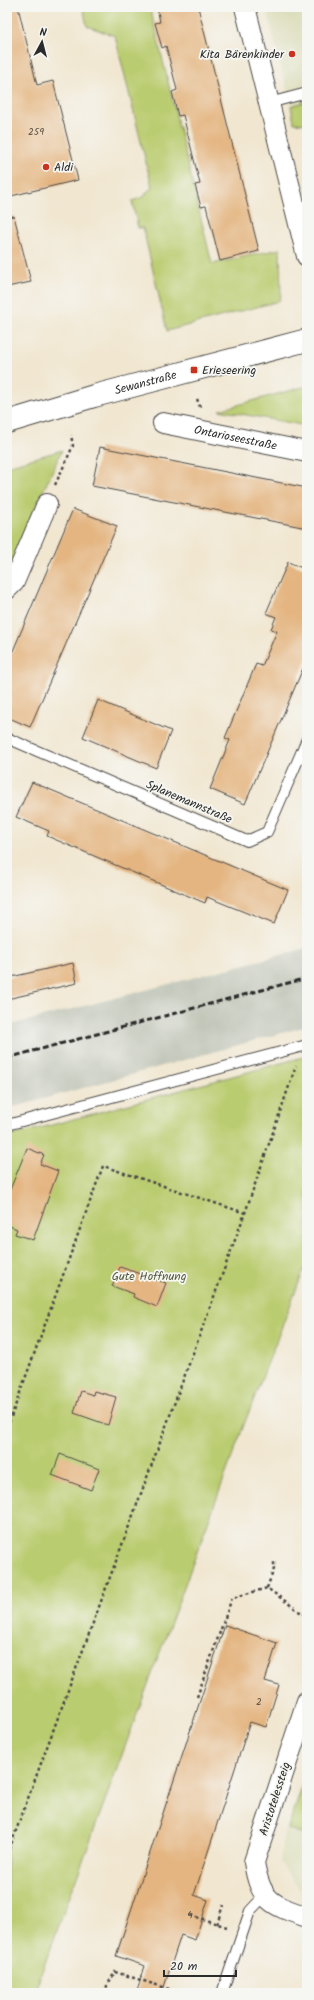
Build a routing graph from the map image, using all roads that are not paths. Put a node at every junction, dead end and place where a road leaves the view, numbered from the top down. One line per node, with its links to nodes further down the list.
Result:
1 (245, 7): 3 (street)
2 (307, 93): 3 (lane)
3 (269, 103): 4 (street)
4 (307, 256)
5 (307, 340): 6 (street, Sewanstraße)
6 (7, 422)
7 (163, 423): 8 (street, Ontarioseestraße)
8 (307, 452)
9 (47, 504): 10 (street)
10 (7, 589)
11 (7, 738): 12 (lane, Splanemannstraße)
12 (307, 739)
13 (304, 1046): 14 (lane)
14 (7, 1125)
15 (307, 1701): 16 (street, Aristotelessteig)
16 (264, 1896): 17 (street); 18 (lane)
17 (307, 1917)
18 (222, 1993)

